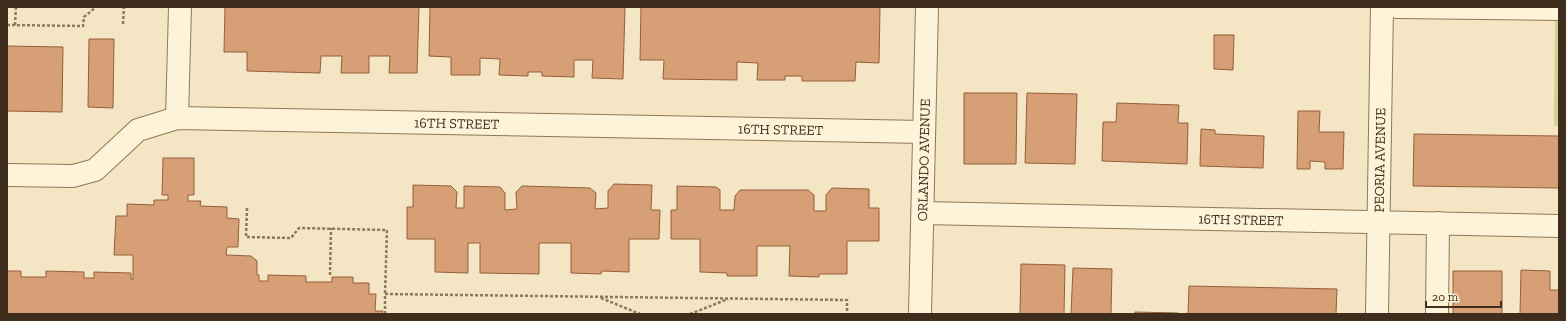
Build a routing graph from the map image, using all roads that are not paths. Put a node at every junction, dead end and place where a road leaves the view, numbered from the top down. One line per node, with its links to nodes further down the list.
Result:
1 (180, 7): 6 (street)
2 (927, 7): 7 (street, ORLANDO AVENUE)
3 (1382, 7): 10 (street, PEORIA AVENUE)
4 (1397, 7): 5 (street)
5 (1559, 9)
6 (177, 118): 7 (street, 16TH STREET); 8 (street, 16TH STREET)
7 (924, 132): 9 (street, ORLANDO AVENUE)
8 (7, 175)
9 (923, 213): 10 (street, 16TH STREET); 13 (street, ORLANDO AVENUE)
10 (1378, 222): 11 (street, 16TH STREET); 14 (street, PEORIA AVENUE)
11 (1438, 223): 12 (street, 16TH STREET); 15 (street)
12 (1559, 226)
13 (920, 314)
14 (1377, 314)
15 (1437, 314)

